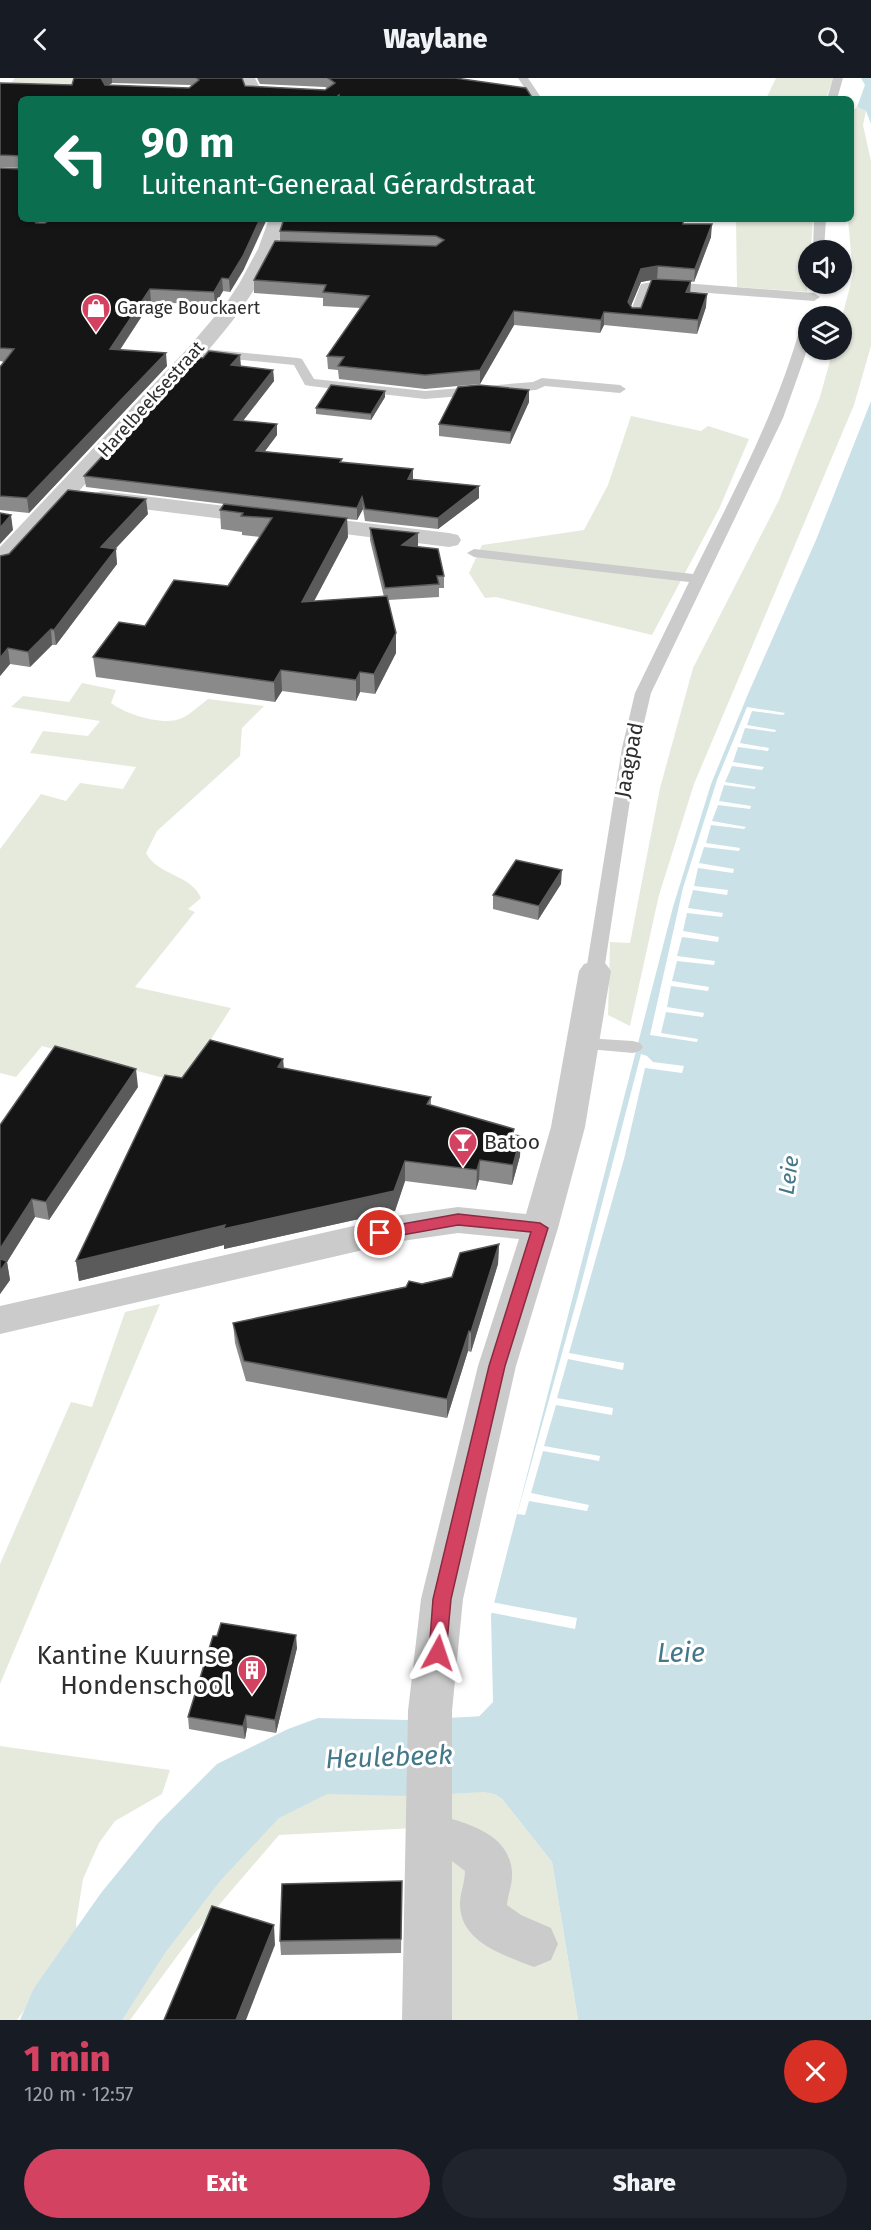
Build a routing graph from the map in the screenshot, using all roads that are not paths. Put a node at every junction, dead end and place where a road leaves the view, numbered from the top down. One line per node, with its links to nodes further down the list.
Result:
1 (247, 78): 4 (street)
2 (523, 78): 5 (lane)
3 (838, 78): 6 (lane)
4 (303, 93)
5 (535, 96)
6 (833, 96)
7 (278, 222): 14 (street, Harelbeeksestraat)
8 (820, 222): 9 (lane)
9 (819, 240)
10 (814, 294): 11 (lane, Jaagpad)
11 (814, 297): 12 (lane, Jaagpad); 13 (lane)
12 (812, 306)
13 (635, 316)
14 (195, 352): 16 (lane); 17 (street, Harelbeeksestraat)
15 (798, 359): 23 (lane, Jaagpad)
16 (620, 389)
17 (64, 494): 19 (street, Harelbeeksestraat); 20 (street)
18 (12, 520): 19 (street)
19 (38, 523): 22 (street, Harelbeeksestraat)
20 (449, 540)
21 (474, 553): 23 (lane)
22 (0, 562)
23 (698, 579): 24 (lane, Jaagpad)
24 (595, 971): 25 (street, Jaagpad)
25 (584, 1044): 26 (lane); 27 (street, Jaagpad)
26 (633, 1047)
27 (540, 1228): 28 (street); 29 (street, Jaagpad)
28 (0, 1320)
29 (437, 1826): 30 (street); 31 (street, Jaagpad)
30 (534, 1944)
31 (427, 2020)

